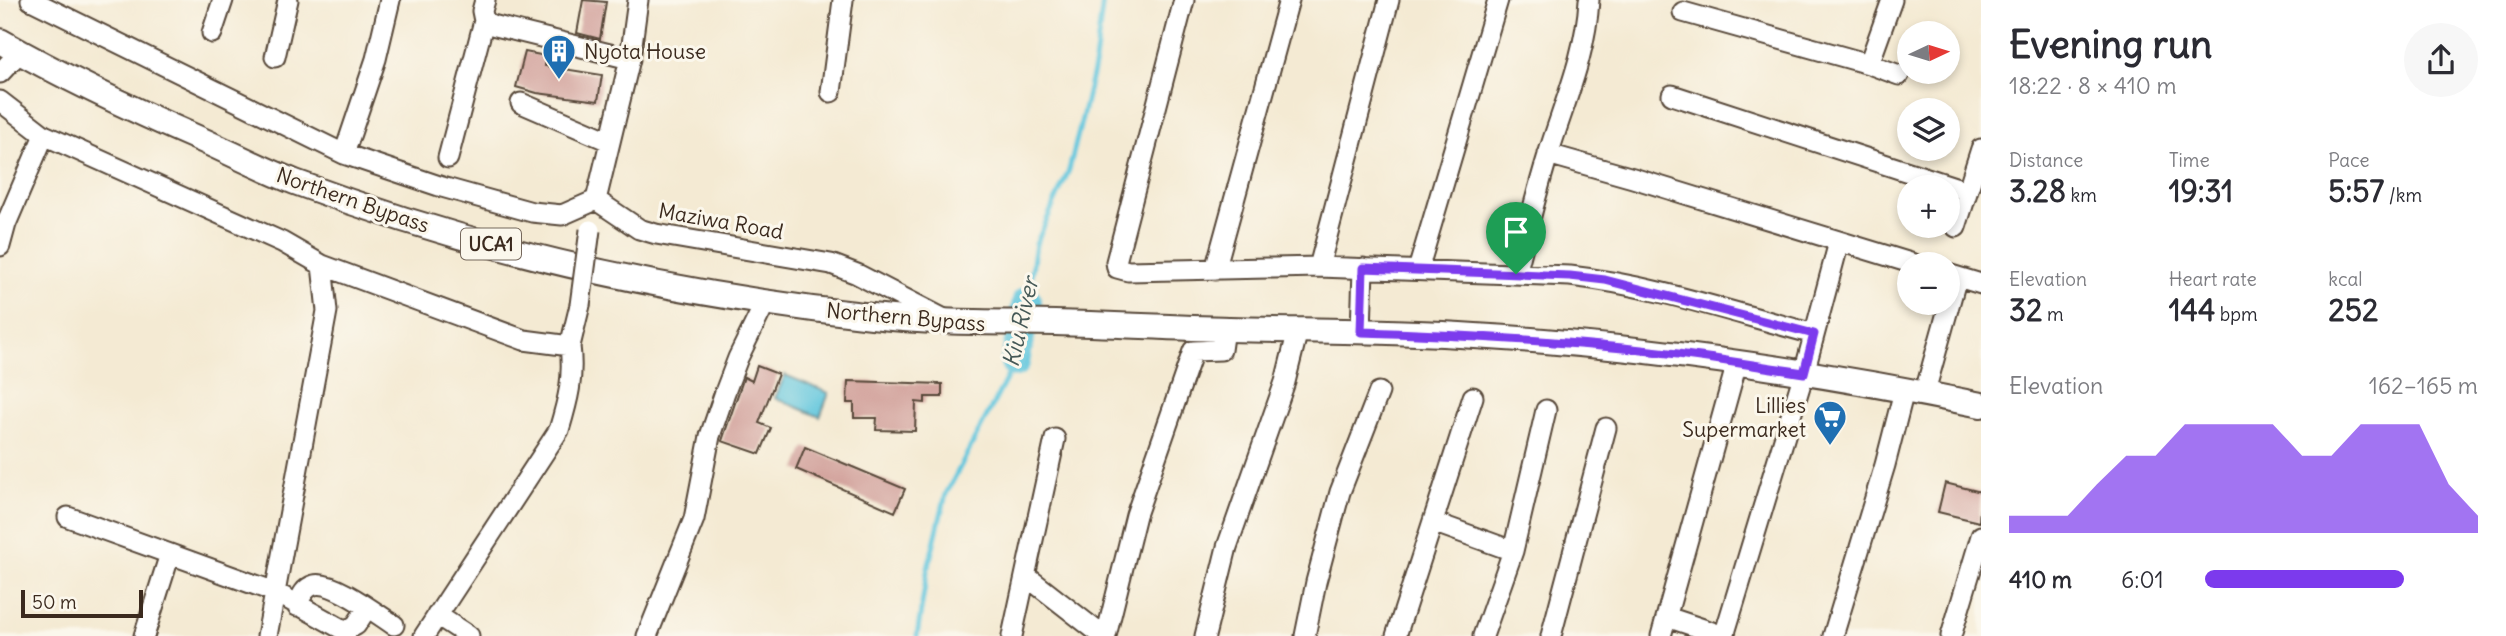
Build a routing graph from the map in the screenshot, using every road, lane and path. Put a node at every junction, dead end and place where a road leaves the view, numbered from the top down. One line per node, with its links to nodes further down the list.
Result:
1 (32, 0): 30 (street)
2 (223, 0): 16 (street)
3 (288, 0): 18 (street)
4 (390, 0): 30 (street)
5 (484, 0): 15 (street)
6 (638, 0): 19 (street)
7 (843, 0): 23 (street)
8 (1184, 0): 42 (street)
9 (1289, 0): 42 (street)
10 (1389, 0): 40 (street)
11 (1498, 0): 43 (street)
12 (1589, 0): 31 (street)
13 (1892, 0): 20 (street)
14 (1683, 12): 20 (street)
15 (484, 21): 19 (street); 32 (street)
16 (212, 33)
17 (10, 47): 21 (street); 47 (main road, Northern Bypass / UCA1)
18 (275, 57)
19 (630, 59): 28 (street)
20 (1869, 64): 22 (street)
21 (0, 73)
22 (1897, 74)
23 (831, 92)
24 (1672, 95): 33 (street)
25 (0, 101): 27 (street)
26 (521, 103): 28 (street)
27 (44, 135): 37 (street); 39 (street)
28 (608, 141): 34 (street)
29 (1981, 149): 33 (street)
30 (344, 154): 34 (street)
31 (1548, 154): 36 (street); 44 (street)
32 (448, 158)
33 (1967, 191): 35 (street)
34 (596, 200): 49 (street, Maziwa Road); 54 (street, bridge)
35 (1960, 214)
36 (1839, 242): 38 (street); 53 (street)
37 (0, 246)
38 (1897, 259)
39 (322, 265): 54 (street); 70 (street)
40 (1319, 267): 41 (street); 42 (street)
41 (1363, 268): 43 (street); 52 (street)
42 (1215, 270)
43 (1418, 270): 44 (street)
44 (1516, 274): 53 (street)
45 (1960, 278): 46 (street)
46 (1981, 284)
47 (766, 302): 49 (main road, Northern Bypass / UCA1); 80 (street)
48 (1939, 315): 58 (street)
49 (953, 323): 50 (main road, Northern Bypass / UCA1)
50 (1224, 329): 51 (main road, Northern Bypass / UCA1); 82 (street)
51 (1298, 330): 52 (main road, Northern Bypass / UCA1); 83 (street)
52 (1361, 332): 55 (main road, Northern Bypass / UCA1)
53 (1814, 334): 56 (street)
54 (570, 346): 73 (street)
55 (1737, 363): 56 (main road, Northern Bypass / UCA1); 75 (street)
56 (1804, 373): 58 (main road, Northern Bypass / UCA1); 88 (street)
57 (1380, 392): 84 (street)
58 (1914, 393): 60 (main road, Northern Bypass / UCA1); 89 (street)
59 (1473, 397): 65 (street)
60 (1981, 405)
61 (1546, 411): 67 (street)
62 (1606, 428): 87 (street)
63 (1055, 439): 69 (street)
64 (68, 517): 68 (street)
65 (1433, 522): 67 (street); 85 (street)
66 (1981, 536): 90 (street)
67 (1513, 551): 86 (street)
68 (170, 554): 70 (street); 76 (street)
69 (1026, 576): 81 (street); 82 (street)
70 (275, 592): 71 (street); 77 (street)
71 (297, 606): 72 (street); 72 (street)
72 (367, 608): 74 (street)
73 (437, 615): 78 (street); 79 (street)
74 (394, 625)
75 (1664, 626): 88 (street)
76 (144, 636)
77 (267, 636)
78 (424, 636)
79 (469, 636)
80 (647, 636)
81 (1012, 636)
82 (1105, 636)
83 (1205, 636)
84 (1305, 636)
85 (1396, 636)
86 (1483, 636)
87 (1551, 636)
88 (1724, 636)
89 (1833, 636)
90 (1951, 636)

